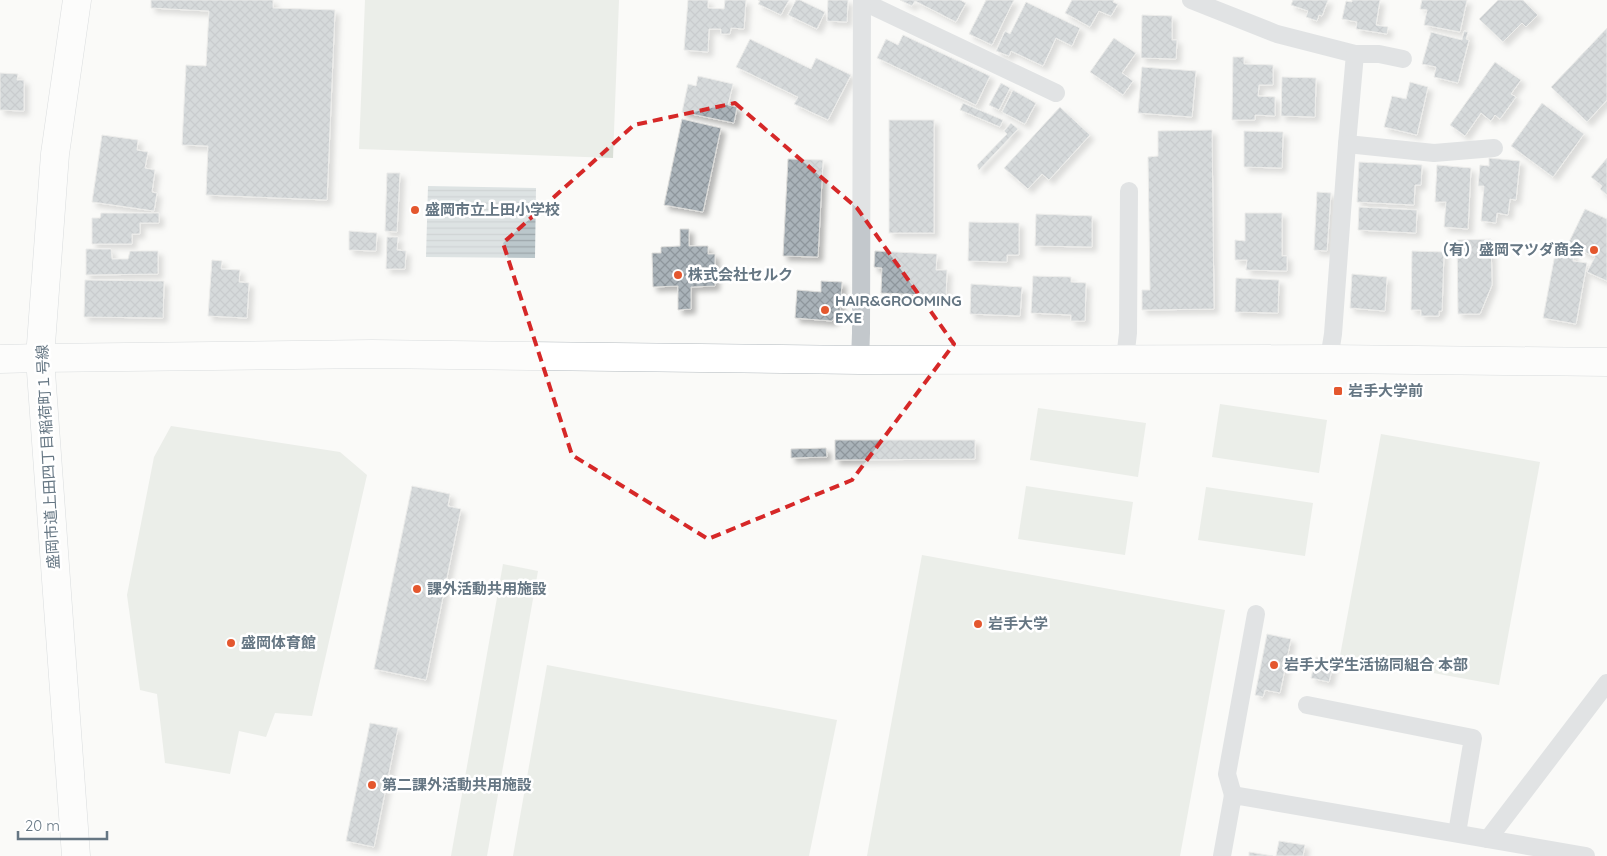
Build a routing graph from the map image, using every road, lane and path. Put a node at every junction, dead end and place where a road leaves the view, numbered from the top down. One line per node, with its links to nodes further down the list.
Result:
1 (77, 0): 10 (street, 盛岡市道上田四丁目稲荷町１号線)
2 (1191, 0): 4 (lane)
3 (862, 1): 6 (lane); 13 (lane)
4 (1354, 54): 5 (lane); 7 (lane)
5 (1403, 59)
6 (1056, 93)
7 (1346, 144): 8 (lane); 12 (lane)
8 (1494, 148)
9 (1129, 191): 14 (lane)
10 (40, 358): 11 (street); 13 (street); 22 (street, 盛岡市道上田四丁目稲荷町１号線)
11 (0, 359)
12 (1329, 359): 14 (street); 15 (street)
13 (860, 360): 14 (street)
14 (1125, 360)
15 (1607, 362)
16 (1256, 614): 19 (lane)
17 (1607, 683): 21 (lane)
18 (1307, 705): 20 (lane)
19 (1233, 795): 20 (lane); 23 (lane)
20 (1457, 833): 21 (lane)
21 (1488, 838): 24 (lane)
22 (76, 856)
23 (1222, 856)
24 (1586, 856)

